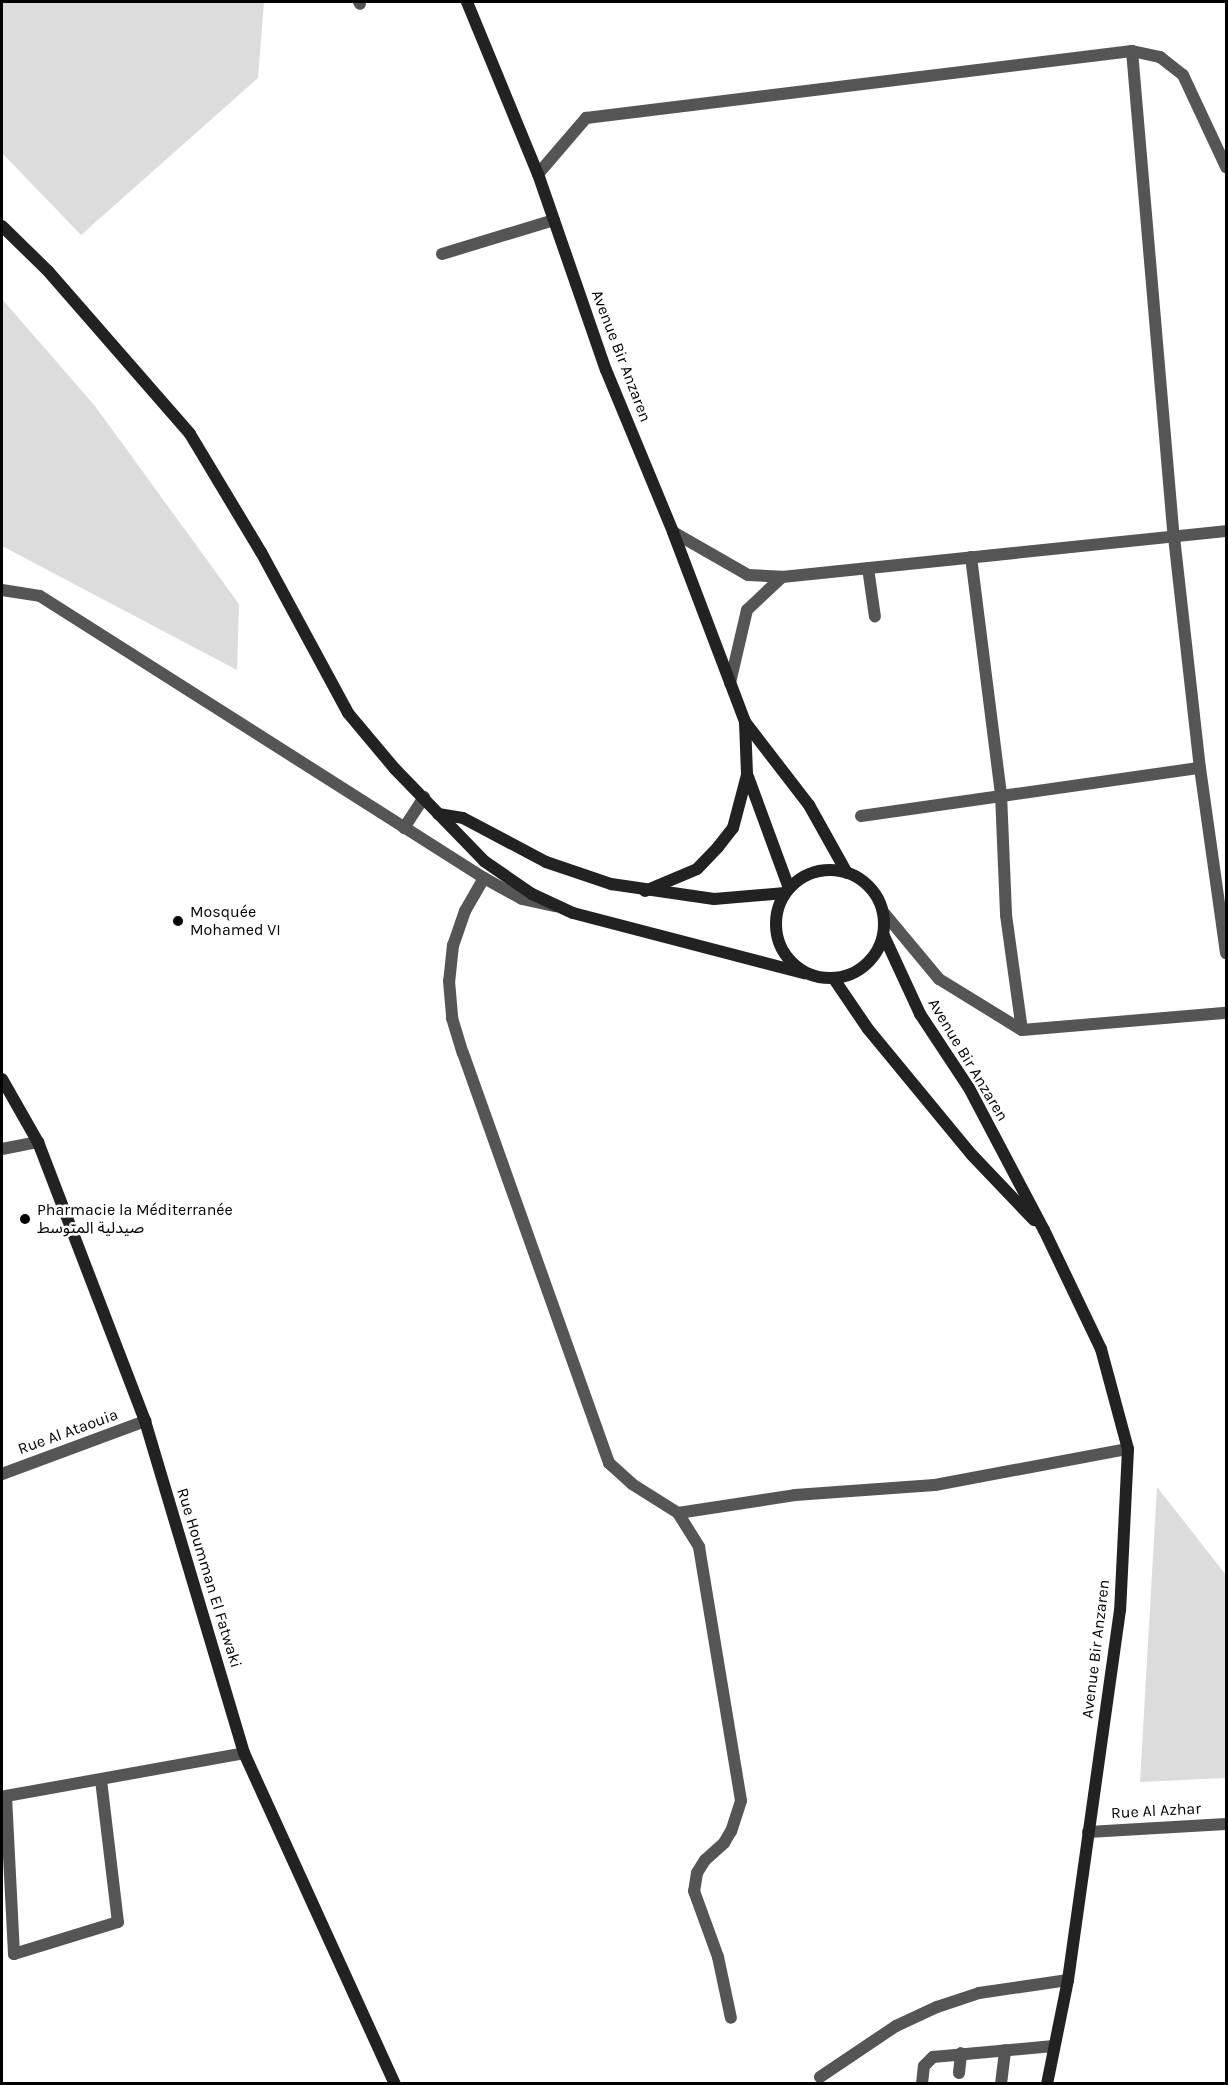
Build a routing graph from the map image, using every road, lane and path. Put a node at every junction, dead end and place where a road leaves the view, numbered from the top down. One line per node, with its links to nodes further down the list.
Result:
1 (467, 2): 4 (street, Avenue Bir Anzaren)
2 (1132, 51): 3 (street); 4 (street); 10 (street)
3 (1227, 167)
4 (538, 174): 5 (street, Avenue Bir Anzaren)
5 (554, 220): 7 (street); 9 (street, Avenue Bir Anzaren)
6 (2, 226): 21 (street)
7 (442, 254)
8 (1227, 531): 10 (street)
9 (673, 532): 13 (street); 16 (street, Avenue Bir Anzaren)
10 (1174, 537): 11 (street); 18 (street)
11 (971, 557): 12 (street); 20 (street)
12 (868, 568): 13 (street); 15 (street)
13 (783, 577): 16 (street)
14 (2, 590): 24 (street)
15 (875, 617)
16 (730, 683): 17 (street, Avenue Bir Anzaren)
17 (745, 722): 19 (street, Avenue Bir Anzaren); 25 (street, Avenue Bir Anzaren)
18 (1200, 768): 20 (street); 32 (street)
19 (747, 774): 27 (street); 28 (street, Avenue Bir Anzaren)
20 (1001, 794): 23 (street); 36 (street)
21 (424, 798): 22 (street); 24 (street)
22 (438, 814): 27 (street); 29 (street)
23 (861, 816)
24 (404, 828): 26 (street)
25 (847, 873): 28 (street); 30 (street)
26 (484, 878): 29 (street); 44 (street)
27 (644, 891): 28 (street)
28 (787, 891): 33 (street)
29 (558, 906): 33 (street)
30 (884, 914): 31 (street); 36 (street)
31 (884, 936): 34 (street); 40 (street, Avenue Bir Anzaren)
32 (1227, 953)
33 (804, 973): 34 (street)
34 (834, 979): 40 (street, Avenue Bir Anzaren)
35 (1227, 1013): 36 (street)
36 (1022, 1030)
37 (2, 1079): 38 (street, Rue Houmman El Fatwaki)
38 (38, 1142): 39 (street); 41 (street, Rue Houmman El Fatwaki)
39 (2, 1149)
40 (1044, 1230): 42 (street, Avenue Bir Anzaren)
41 (145, 1421): 43 (street, Rue Al Ataouia); 45 (street, Rue Houmman El Fatwaki)
42 (1128, 1449): 44 (street); 48 (street, Avenue Bir Anzaren)
43 (2, 1474)
44 (678, 1513): 50 (street)
45 (244, 1753): 46 (street); 56 (street, Rue Houmman El Fatwaki)
46 (101, 1780): 46 (street)
47 (1227, 1824): 48 (street, Rue Al Azhar)
48 (1088, 1832): 49 (street, Avenue Bir Anzaren)
49 (1068, 1980): 51 (street, Avenue Bir Anzaren); 55 (street)
50 (730, 2018)
51 (1054, 2046): 52 (street); 59 (street, Avenue Bir Anzaren)
52 (1005, 2050): 53 (street); 58 (street)
53 (961, 2053): 54 (street); 57 (street)
54 (959, 2073)
55 (820, 2077)
56 (395, 2084)
57 (922, 2084)
58 (1001, 2084)
59 (1047, 2084)

